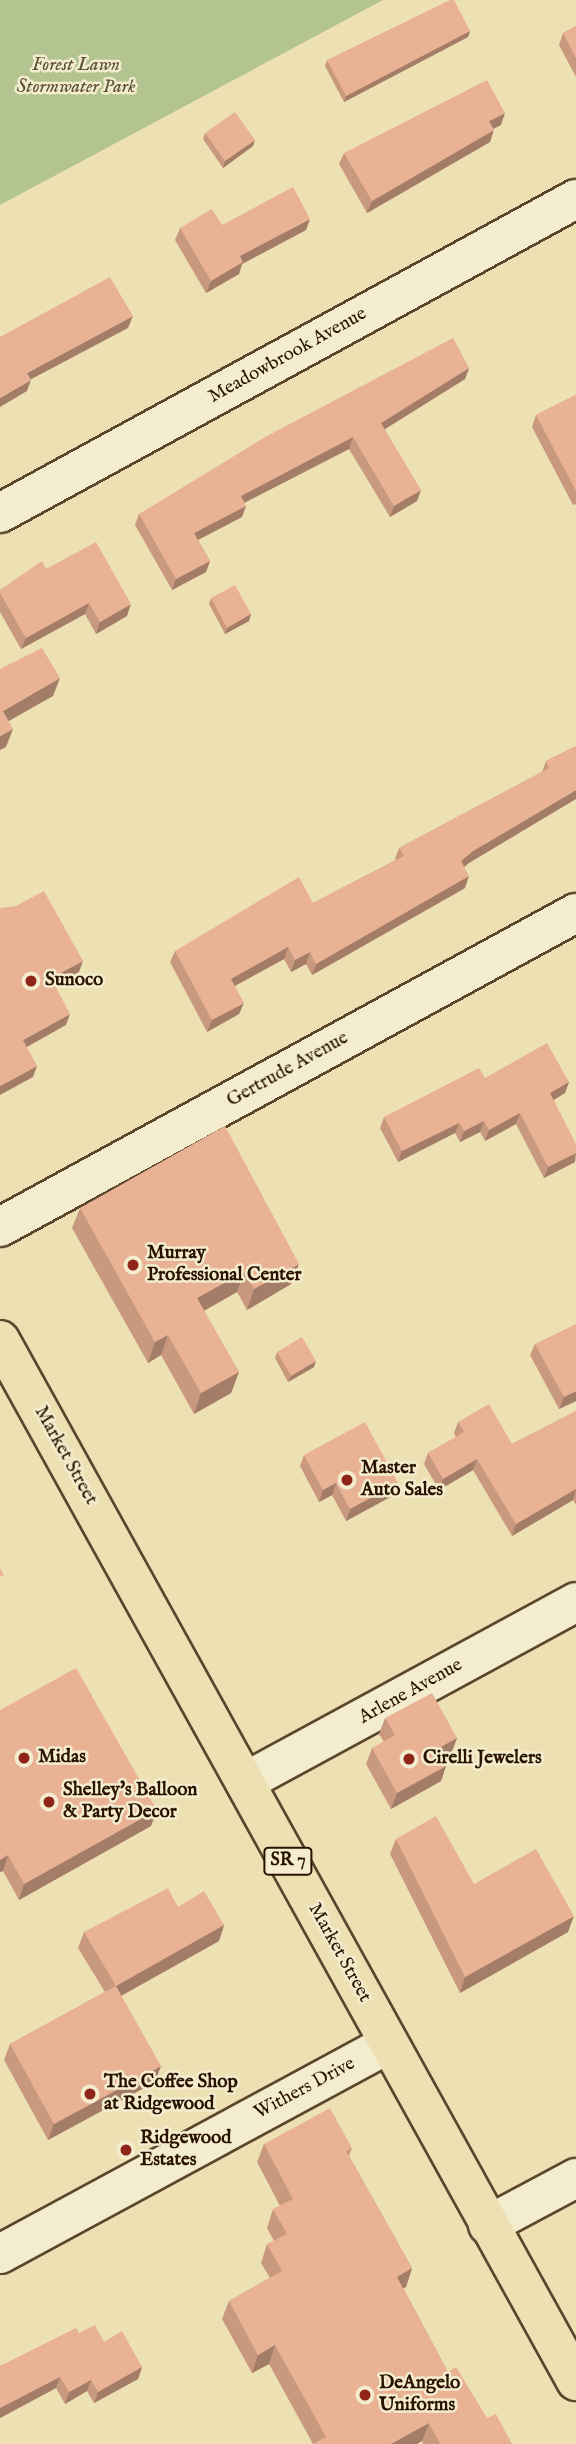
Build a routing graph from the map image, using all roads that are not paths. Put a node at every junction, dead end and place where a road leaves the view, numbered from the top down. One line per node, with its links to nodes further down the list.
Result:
1 (576, 199): 2 (street, Meadowbrook Avenue)
2 (0, 513)
3 (576, 913): 4 (street, Gertrude Avenue)
4 (0, 1227)
5 (0, 1340): 7 (main road, Market Street / SR 7)
6 (576, 1602): 7 (street, Arlene Avenue)
7 (245, 1782): 8 (main road, Market Street / SR 7)
8 (389, 2044): 10 (main road, Market Street / SR 7); 11 (street, Withers Drive)
9 (576, 2178): 10 (street)
10 (488, 2225): 12 (main road, Market Street / SR 7)
11 (0, 2254)
12 (576, 2381)

